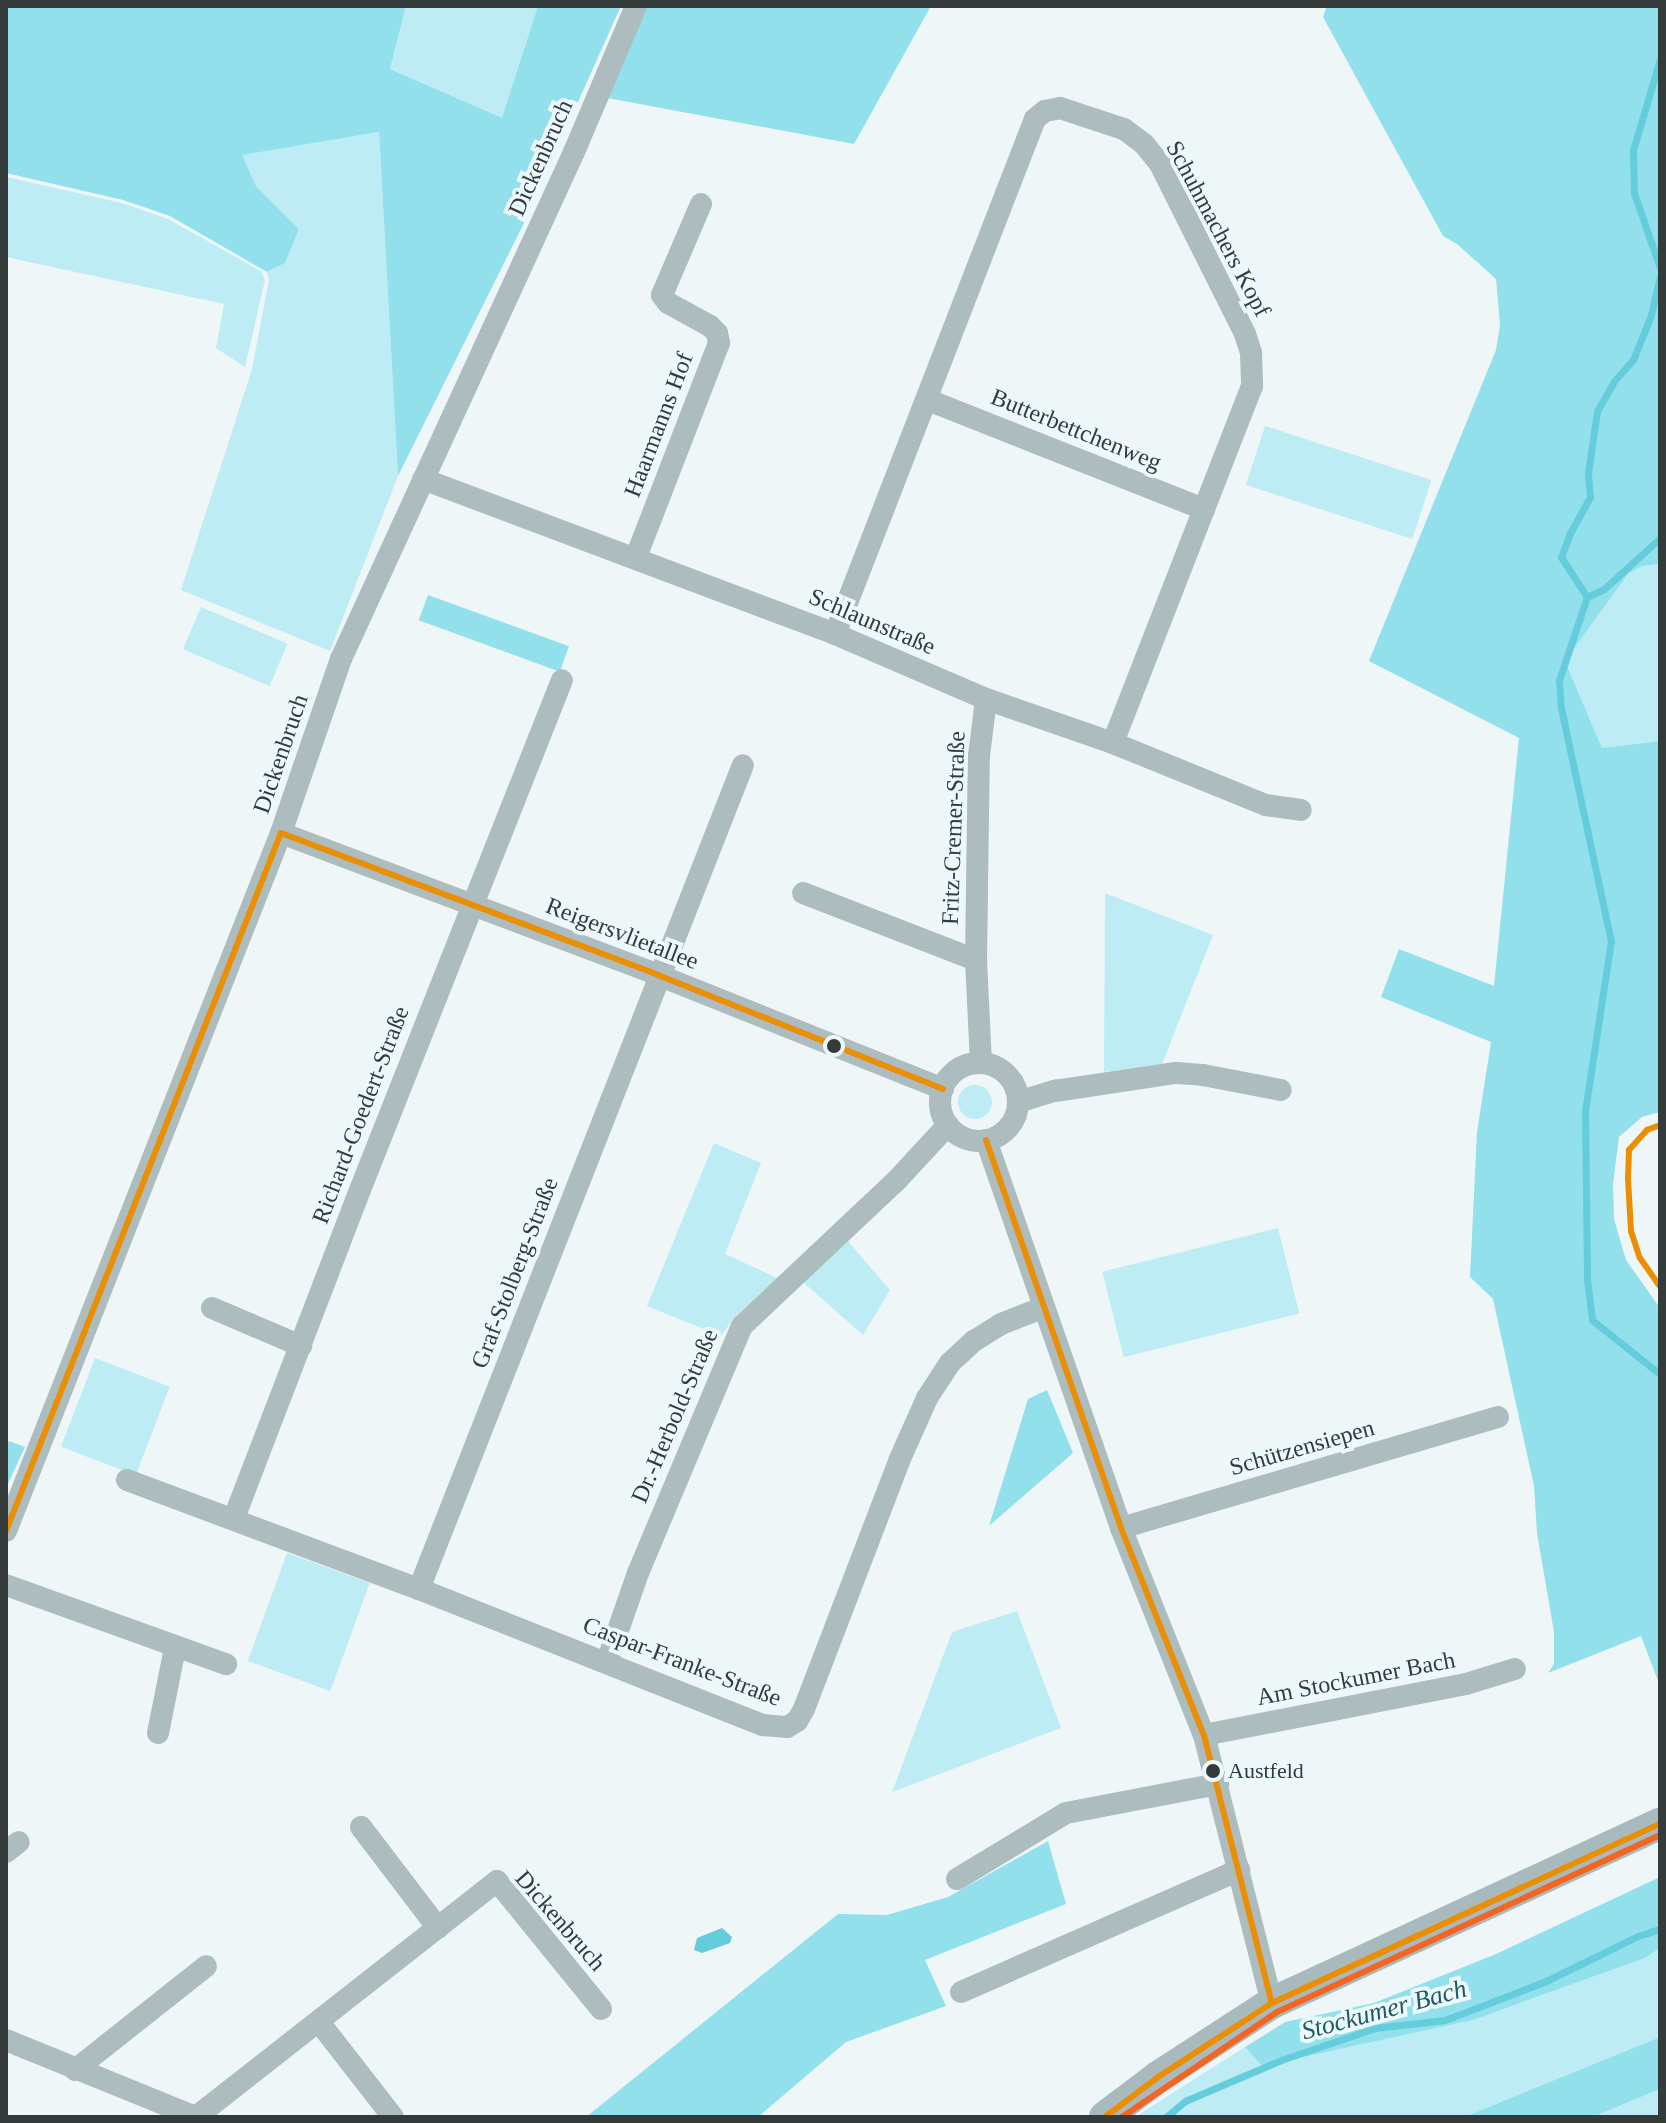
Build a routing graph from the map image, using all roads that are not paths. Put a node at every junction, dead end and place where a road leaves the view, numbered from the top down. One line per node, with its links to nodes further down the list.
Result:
1 (636, 6): 4 (street, Dickenbruch)
2 (701, 204): 6 (street, Haarmanns Hof)
3 (928, 400): 5 (street, Butterbettchenweg); 5 (street, Schuhmachers Kopf); 7 (street, Schuhmachers Kopf)
4 (423, 479): 6 (street, Schlaunstraße); 13 (street, Dickenbruch)
5 (1204, 509): 10 (street, Schuhmachers Kopf)
6 (636, 557): 7 (street, Schlaunstraße)
7 (835, 634): 9 (street, Schlaunstraße)
8 (562, 680): 15 (street, Richard-Goedert-Straße)
9 (986, 699): 10 (street, Schlaunstraße); 16 (street, Fritz-Cremer-Straße)
10 (1113, 743): 12 (street, Schlaunstraße)
11 (743, 765): 17 (street, Graf-Stolberg-Straße)
12 (1301, 810)
13 (281, 833): 15 (street, Reigersvlietallee); 31 (street, Dickenbruch)
14 (803, 893): 16 (street, Fritz-Cremer-Straße)
15 (472, 904): 17 (street, Reigersvlietallee); 26 (street, Richard-Goedert-Straße)
16 (976, 960): 18 (street, Fritz-Cremer-Straße)
17 (658, 975): 19 (street, Reigersvlietallee); 33 (street, Graf-Stolberg-Straße)
18 (981, 1063): 19 (street); 21 (street)
19 (943, 1089): 22 (street)
20 (1281, 1090): 21 (street)
21 (1018, 1102): 23 (street)
22 (948, 1125): 23 (street); 35 (street, Dr.-Herbold-Straße)
23 (986, 1140): 25 (street)
24 (212, 1308): 26 (street)
25 (1042, 1308): 30 (street); 35 (street, Caspar-Franke-Straße)
26 (301, 1346): 29 (street, Richard-Goedert-Straße)
27 (1498, 1417): 30 (street, Schützensiepen)
28 (127, 1480): 29 (street, Caspar-Franke-Straße)
29 (234, 1518): 33 (street, Caspar-Franke-Straße)
30 (1121, 1528): 39 (street)
31 (6, 1531)
32 (6, 1585): 34 (street)
33 (419, 1589): 35 (street, Caspar-Franke-Straße)
34 (175, 1648): 36 (street); 38 (street)
35 (607, 1662)
36 (226, 1664)
37 (1515, 1669): 39 (street, Am Stockumer Bach)
38 (158, 1733)
39 (1204, 1735): 40 (street)
40 (1218, 1784): 43 (street); 44 (street)
41 (1660, 1824): 48 (main road)
42 (361, 1827): 45 (street)
43 (1239, 1870): 47 (street); 48 (street)
44 (957, 1879)
45 (438, 1928): 49 (street, Dickenbruch); 50 (street, Dickenbruch)
46 (206, 1966): 52 (street)
47 (961, 1992)
48 (1272, 2003): 55 (main road)
49 (601, 2009)
50 (319, 2022): 53 (street, Dickenbruch); 54 (street)
51 (6, 2040): 52 (street, Dickenbruch)
52 (75, 2070): 53 (street, Dickenbruch)
53 (196, 2117)
54 (393, 2117)
55 (1105, 2117)

